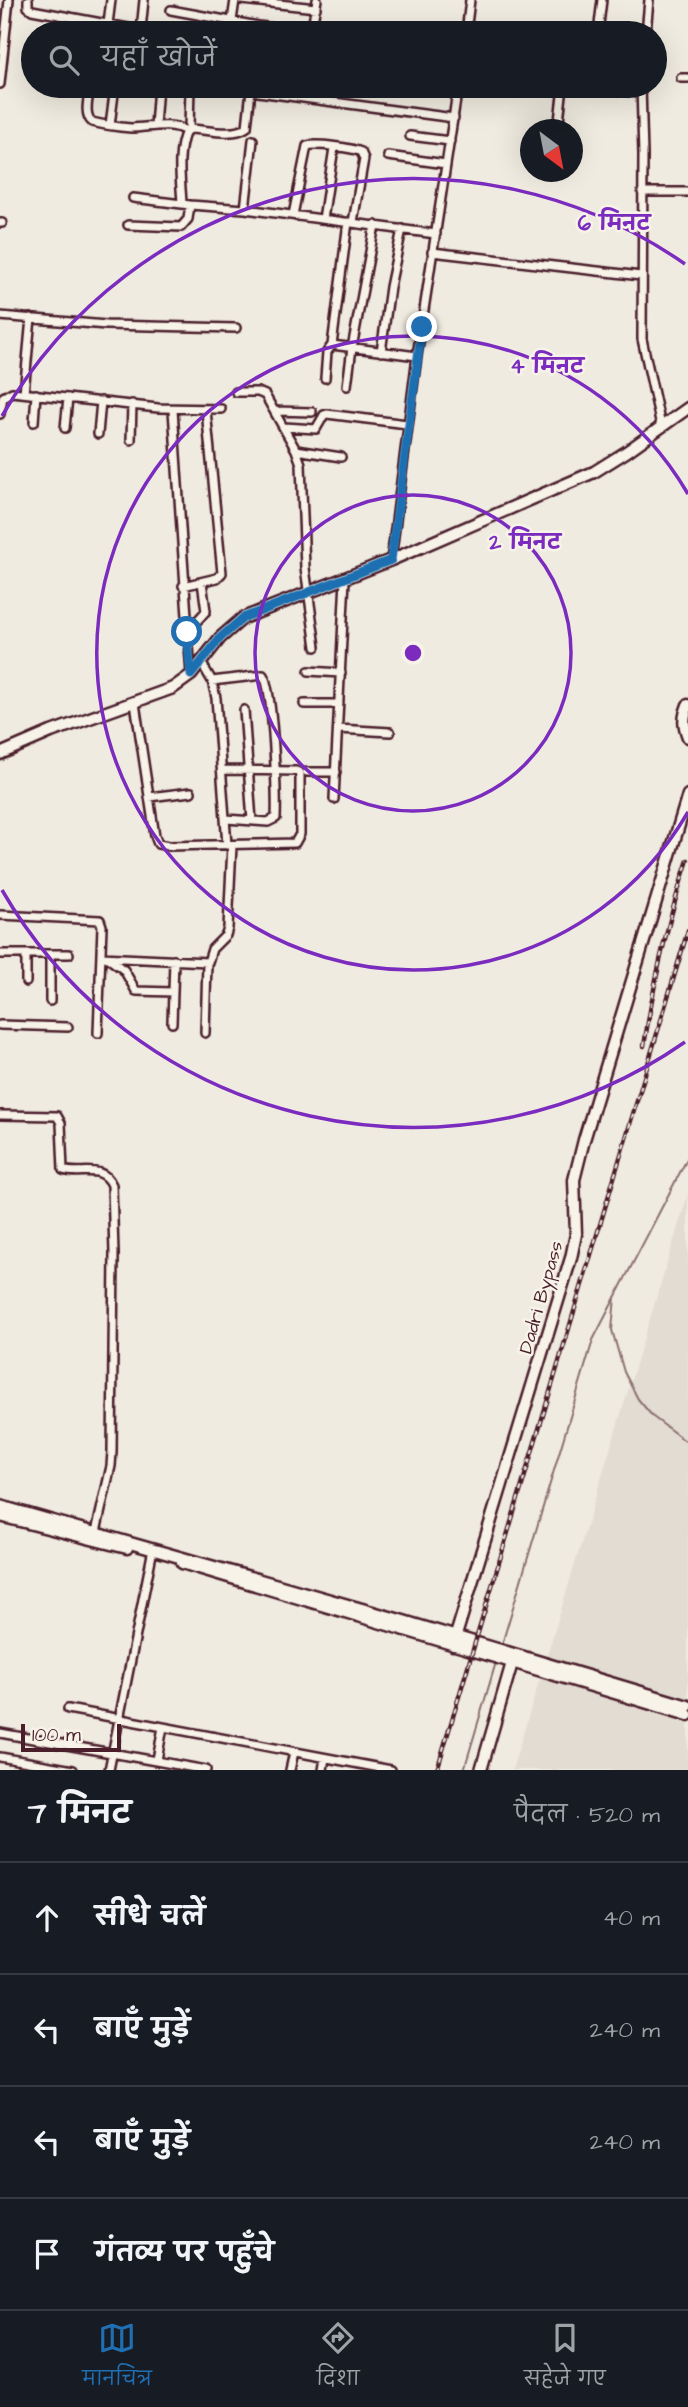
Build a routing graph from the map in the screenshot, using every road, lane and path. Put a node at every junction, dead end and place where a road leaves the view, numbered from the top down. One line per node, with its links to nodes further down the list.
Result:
1 (9, 0): 19 (street)
2 (28, 0): 12 (street)
3 (111, 0): 13 (street)
4 (144, 0): 14 (street)
5 (235, 0): 15 (street)
6 (242, 0): 10 (street)
7 (470, 0): 16 (street)
8 (602, 0): 17 (street)
9 (649, 0): 18 (street)
10 (316, 4)
11 (171, 9): 15 (street)
12 (92, 21)
13 (104, 21)
14 (142, 21)
15 (232, 21)
16 (467, 21)
17 (599, 21)
18 (647, 21)
19 (0, 83)
20 (89, 98): 31 (street)
21 (113, 98): 31 (street)
22 (157, 98): 32 (street)
23 (189, 98): 33 (street)
24 (249, 98): 33 (street)
25 (318, 98): 29 (street)
26 (456, 98): 29 (street)
27 (562, 98): 30 (street)
28 (641, 98): 40 (street)
29 (453, 118): 36 (street)
30 (559, 119)
31 (110, 125): 32 (street)
32 (155, 126): 33 (street)
33 (188, 130): 43 (street)
34 (410, 136): 36 (street)
35 (253, 140): 44 (street)
36 (450, 141): 39 (street)
37 (334, 148): 45 (street); 46 (street); 47 (street)
38 (388, 156): 39 (street)
39 (446, 164): 51 (street)
40 (642, 192): 41 (street); 53 (street)
41 (688, 192)
42 (133, 198): 43 (street)
43 (186, 205): 44 (street); 48 (street)
44 (245, 209): 45 (street)
45 (293, 215): 46 (street)
46 (323, 219): 47 (street)
47 (351, 222): 49 (street); 57 (street)
48 (128, 225)
49 (375, 225): 50 (street); 58 (street)
50 (402, 229): 51 (street); 59 (street)
51 (436, 234): 52 (street)
52 (432, 251): 53 (street); 60 (street)
53 (641, 276): 78 (street)
54 (0, 316): 55 (street)
55 (31, 318): 56 (street); 64 (street)
56 (236, 328)
57 (332, 345): 58 (street); 61 (street)
58 (352, 348): 59 (street); 62 (street)
59 (381, 352): 60 (street)
60 (416, 356): 77 (street)
61 (325, 378)
62 (347, 386)
63 (236, 392): 73 (street)
64 (24, 393): 65 (street); 75 (street)
65 (36, 394): 66 (street); 76 (street)
66 (68, 398): 67 (street); 80 (street)
67 (101, 401): 68 (street); 81 (street)
68 (132, 404): 71 (street); 82 (street)
69 (688, 408): 78 (main road)
70 (221, 409): 72 (street)
71 (173, 410): 72 (street); 88 (street)
72 (206, 410): 87 (street)
73 (275, 411): 74 (street); 79 (street)
74 (312, 412)
75 (0, 414)
76 (34, 422)
77 (407, 424): 79 (street); 85 (street)
78 (661, 426): 85 (main road)
79 (284, 427): 83 (street)
80 (65, 428)
81 (98, 434)
82 (131, 440)
83 (296, 450): 84 (street); 89 (street)
84 (341, 457)
85 (391, 560): 86 (main road)
86 (345, 579): 89 (main road); 94 (street)
87 (202, 582): 88 (street); 90 (street)
88 (183, 586): 90 (street)
89 (310, 593): 91 (street); 92 (main road)
90 (187, 632): 95 (street)
91 (316, 647)
92 (201, 662): 95 (main road); 96 (street)
93 (309, 671): 94 (street)
94 (341, 673): 99 (street)
95 (191, 675): 97 (main road)
96 (212, 681): 106 (street); 108 (street)
97 (135, 703): 105 (main road); 113 (street)
98 (304, 704): 99 (street)
99 (339, 704): 102 (street)
100 (688, 705): 104 (main road)
101 (244, 710): 107 (street)
102 (338, 729): 103 (street); 110 (street)
103 (390, 732)
104 (688, 737)
105 (0, 754)
106 (222, 770): 107 (street); 115 (street)
107 (248, 770): 108 (street); 116 (street)
108 (274, 770): 116 (street); 117 (street)
109 (307, 772): 110 (street)
110 (336, 772): 114 (street)
111 (191, 792): 113 (street)
112 (688, 795): 139 (main road, Dadri Bypass)
113 (149, 797): 117 (street)
114 (334, 799)
115 (226, 819): 116 (street); 117 (street)
116 (252, 821)
117 (229, 845): 125 (street)
118 (0, 915): 123 (street)
119 (0, 954): 120 (street)
120 (26, 954): 121 (street); 126 (street)
121 (50, 954): 122 (street); 128 (street)
122 (69, 954)
123 (103, 957): 124 (street); 127 (street); 132 (street)
124 (174, 960): 125 (street); 127 (street)
125 (207, 963): 133 (street)
126 (26, 982)
127 (173, 992): 129 (street)
128 (50, 1001)
129 (172, 1023)
130 (0, 1025): 131 (street)
131 (68, 1027)
132 (98, 1033)
133 (205, 1033)
134 (0, 1115): 137 (street)
135 (0, 1506): 137 (main road)
136 (0, 1516): 138 (main road)
137 (96, 1532): 139 (main road)
138 (152, 1554): 139 (main road); 144 (street)
139 (454, 1640): 140 (main road)
140 (514, 1658): 141 (main road); 143 (main road); 159 (main road)
141 (688, 1706)
142 (68, 1709): 144 (street)
143 (688, 1714)
144 (120, 1720): 145 (street); 148 (street)
145 (163, 1727): 147 (street); 151 (street)
146 (0, 1733): 148 (street)
147 (294, 1752): 150 (street); 157 (street)
148 (113, 1754): 151 (street); 155 (street)
149 (0, 1757): 154 (street)
150 (325, 1758): 152 (street); 158 (street)
151 (157, 1760): 156 (street)
152 (358, 1767): 153 (street)
153 (387, 1769)
154 (73, 1770)
155 (110, 1770)
156 (206, 1770)
157 (290, 1770)
158 (323, 1770)
159 (481, 1770)

